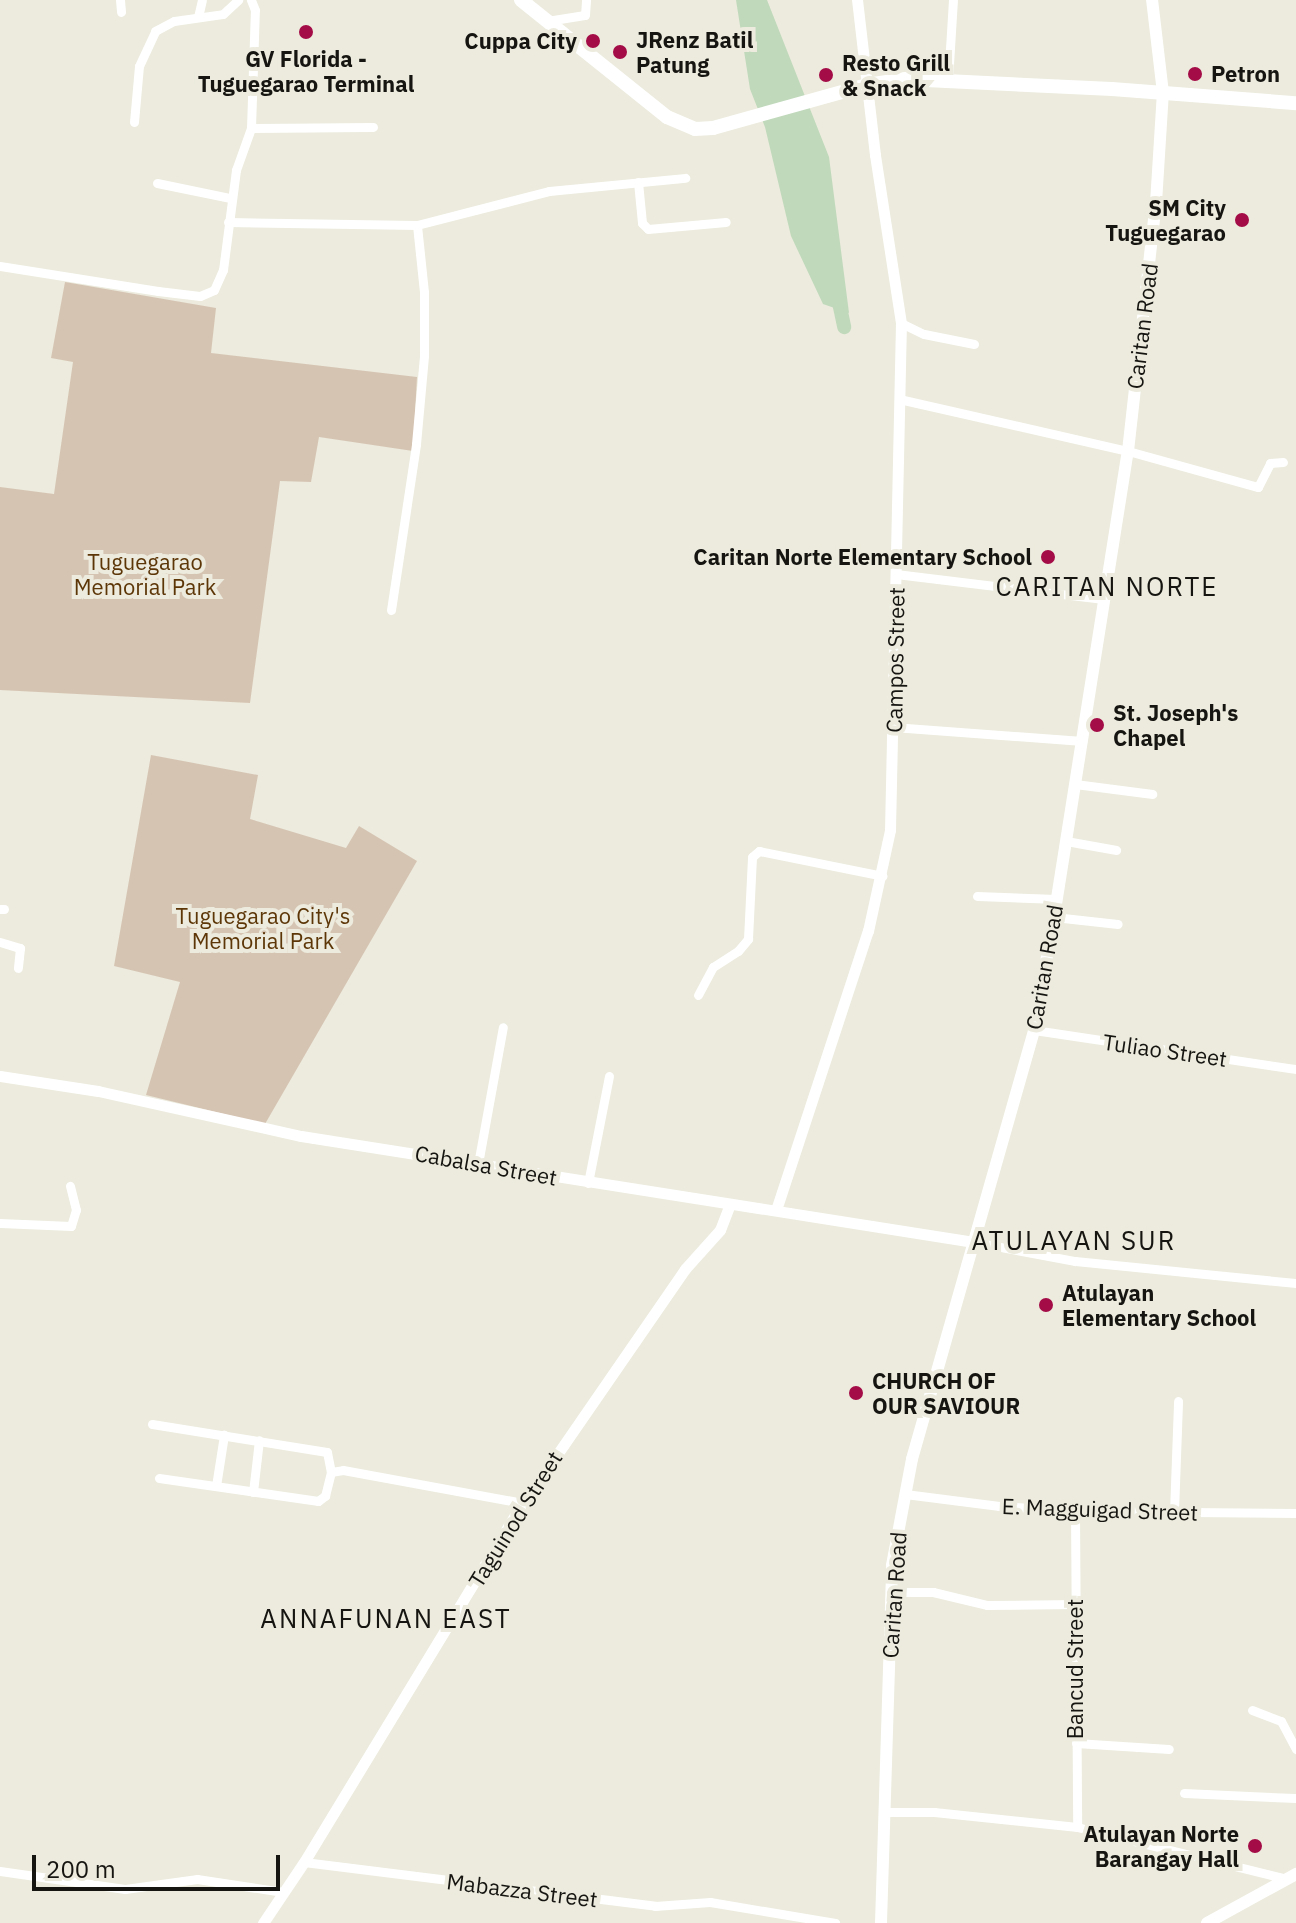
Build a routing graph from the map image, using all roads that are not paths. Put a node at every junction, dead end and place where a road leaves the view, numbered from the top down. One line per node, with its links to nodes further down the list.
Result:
1 (120, 0): 10 (street)
2 (202, 0): 11 (street)
3 (238, 0): 11 (street)
4 (251, 0): 19 (street)
5 (521, 0): 12 (highway)
6 (586, 0): 12 (street)
7 (857, 0): 14 (street, Campos Street)
8 (953, 0): 13 (street)
9 (1152, 0): 15 (main road, Caritan Road)
10 (121, 12)
11 (198, 17): 17 (street)
12 (547, 21): 14 (highway)
13 (948, 81): 14 (highway); 15 (highway)
14 (867, 85): 28 (street, Campos Street)
15 (1163, 93): 16 (highway); 31 (main road, Caritan Road)
16 (1296, 103)
17 (134, 122)
18 (373, 127): 19 (street)
19 (251, 128): 23 (street)
20 (685, 178): 21 (street)
21 (638, 182): 25 (street); 26 (street)
22 (157, 183): 23 (street)
23 (230, 198): 24 (street)
24 (228, 222): 26 (street); 27 (street)
25 (726, 222)
26 (417, 225): 35 (street)
27 (0, 266)
28 (901, 323): 29 (street); 30 (street, Campos Street)
29 (974, 344)
30 (899, 399): 31 (street); 33 (street, Campos Street)
31 (1128, 451): 32 (street); 34 (main road, Caritan Road)
32 (1283, 462)
33 (896, 574): 34 (street); 36 (street, Campos Street)
34 (1104, 599): 37 (main road, Caritan Road)
35 (391, 610)
36 (893, 727): 37 (street); 42 (street, Campos Street)
37 (1082, 741): 38 (main road, Caritan Road)
38 (1075, 784): 39 (street); 40 (main road, Caritan Road)
39 (1152, 794)
40 (1066, 841): 41 (street); 44 (main road, Caritan Road)
41 (1116, 850)
42 (883, 876): 49 (street); 59 (street, Campos Street)
43 (977, 896): 44 (street)
44 (1057, 899): 45 (main road, Caritan Road)
45 (1054, 917): 46 (street); 51 (main road, Caritan Road)
46 (1118, 924)
47 (0, 942): 48 (street)
48 (18, 968)
49 (698, 995)
50 (503, 1027): 55 (street)
51 (1034, 1030): 52 (street, Tuliao Street); 61 (main road, Caritan Road)
52 (1296, 1069)
53 (0, 1076): 55 (street, Cabalsa Street)
54 (609, 1076): 56 (street)
55 (478, 1164): 56 (street, Cabalsa Street)
56 (588, 1183): 58 (street, Cabalsa Street)
57 (70, 1186): 60 (street)
58 (729, 1206): 59 (street, Cabalsa Street); 72 (street, Taguinod Street)
59 (776, 1210): 61 (street, Cabalsa Street)
60 (0, 1223)
61 (974, 1242): 62 (street); 71 (main road, Caritan Road)
62 (1296, 1283)
63 (1178, 1401): 74 (street)
64 (152, 1424): 65 (street)
65 (224, 1435): 66 (street); 69 (street)
66 (259, 1440): 67 (street); 70 (street)
67 (331, 1472): 70 (street); 72 (street)
68 (159, 1478): 69 (street)
69 (216, 1486): 70 (street)
70 (253, 1492)
71 (905, 1494): 73 (street, E. Magguigad Street); 76 (main road, Caritan Road)
72 (523, 1503): 86 (street, Taguinod Street)
73 (1075, 1511): 74 (street, E. Magguigad Street); 77 (street, Bancud Street)
74 (1174, 1512): 75 (street, E. Magguigad Street)
75 (1296, 1513)
76 (890, 1592): 77 (street); 84 (main road, Caritan Road)
77 (1075, 1604): 79 (street, Bancud Street)
78 (1252, 1710): 81 (street)
79 (1076, 1743): 80 (street); 85 (street, Bancud Street)
80 (1169, 1749)
81 (1296, 1749)
82 (1184, 1793): 83 (street)
83 (1296, 1798)
84 (886, 1812): 85 (street); 92 (main road, Caritan Road)
85 (1077, 1827): 88 (street)
86 (304, 1862): 89 (street, Taguinod Street); 91 (street, Mabazza Street)
87 (0, 1871): 89 (street)
88 (1291, 1876): 93 (main road)
89 (283, 1892): 90 (street, Taguinod Street)
90 (263, 1923)
91 (835, 1923)
92 (881, 1923)
93 (1207, 1923)

